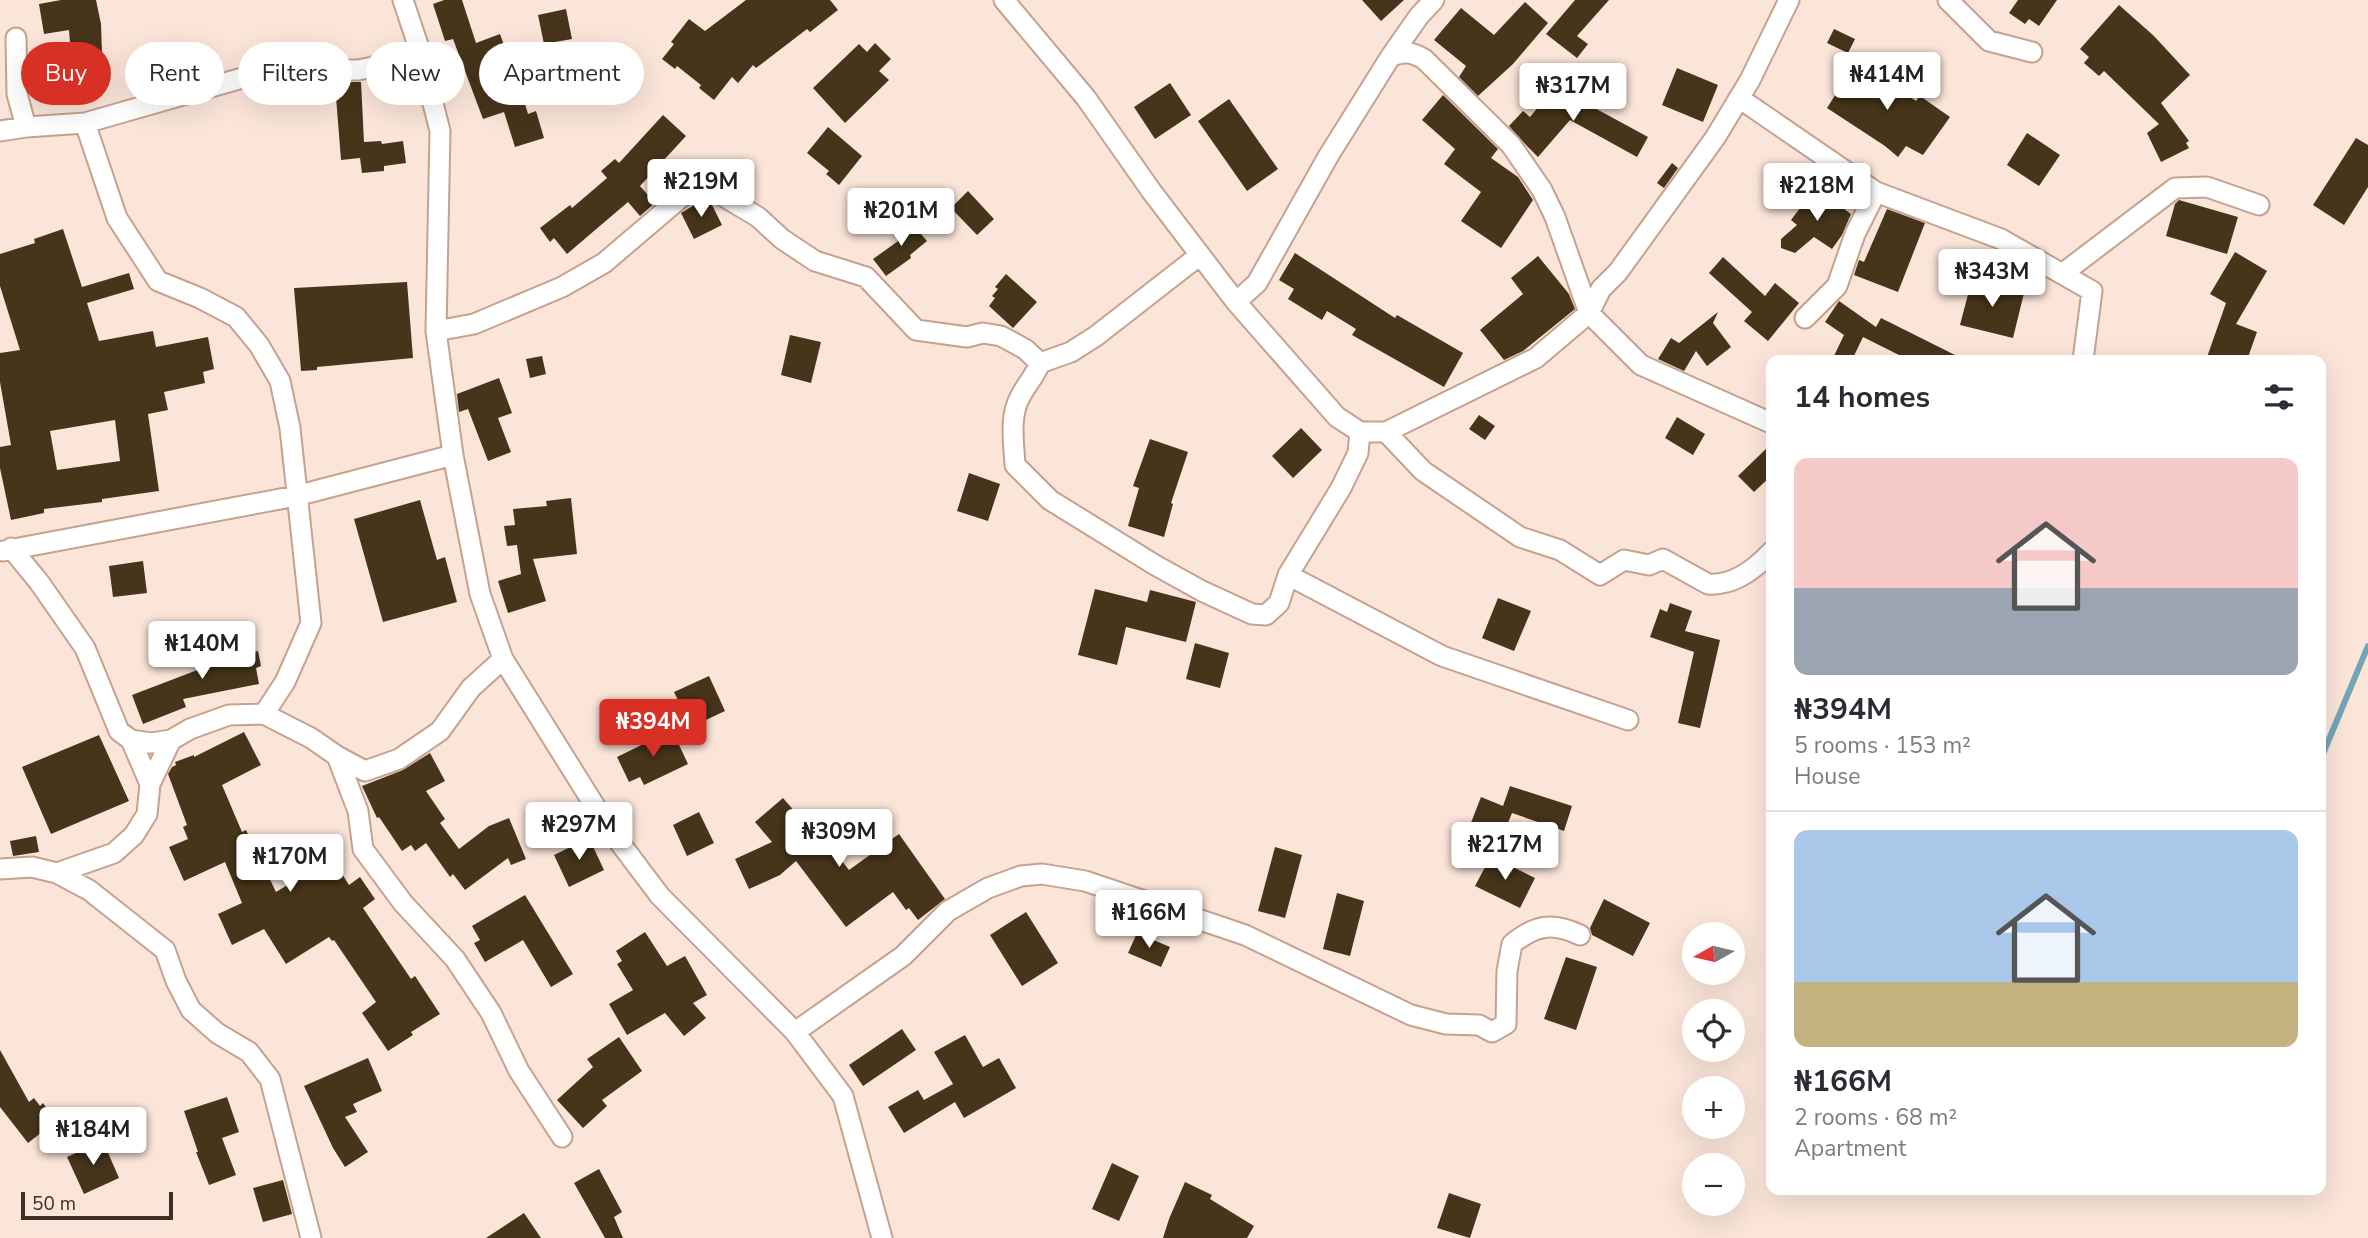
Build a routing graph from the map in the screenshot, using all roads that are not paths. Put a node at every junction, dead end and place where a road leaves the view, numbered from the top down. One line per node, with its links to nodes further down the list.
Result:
1 (403, 0): 7 (street)
2 (1004, 0): 18 (street)
3 (1434, 0): 9 (street)
4 (1790, 0): 11 (street)
5 (1948, 0): 8 (street)
6 (16, 37): 14 (street)
7 (417, 42)
8 (2032, 52)
9 (1391, 56): 20 (street); 21 (street)
10 (366, 68): 13 (street)
11 (1739, 98): 16 (street); 21 (street)
12 (433, 105): 23 (street)
13 (85, 124): 14 (street); 30 (street)
14 (26, 127): 15 (street)
15 (0, 131)
16 (1876, 192): 19 (street); 22 (street)
17 (2259, 205): 19 (street)
18 (1200, 255): 20 (street); 25 (street)
19 (2062, 274): 24 (street)
20 (1236, 302): 27 (street)
21 (1589, 313): 26 (street); 28 (street)
22 (1805, 318)
23 (436, 331): 25 (street); 29 (street)
24 (2084, 355)
25 (1040, 363): 33 (street)
26 (1766, 422)
27 (1360, 432): 28 (street); 33 (street)
28 (1387, 432): 32 (street)
29 (453, 455): 30 (street); 34 (street)
30 (296, 496): 31 (street); 35 (street)
31 (5, 550): 37 (street)
32 (1766, 557)
33 (1288, 575): 36 (street)
34 (503, 659): 39 (street); 44 (street)
35 (264, 714): 38 (street); 39 (street)
36 (1628, 720)
37 (131, 740): 38 (street); 40 (street)
38 (171, 740): 40 (street)
39 (337, 756): 45 (street)
40 (150, 785): 42 (street)
41 (0, 869): 42 (street)
42 (57, 873): 46 (street)
43 (1580, 935): 44 (street)
44 (795, 1032): 47 (street)
45 (562, 1137)
46 (311, 1238)
47 (882, 1238)

